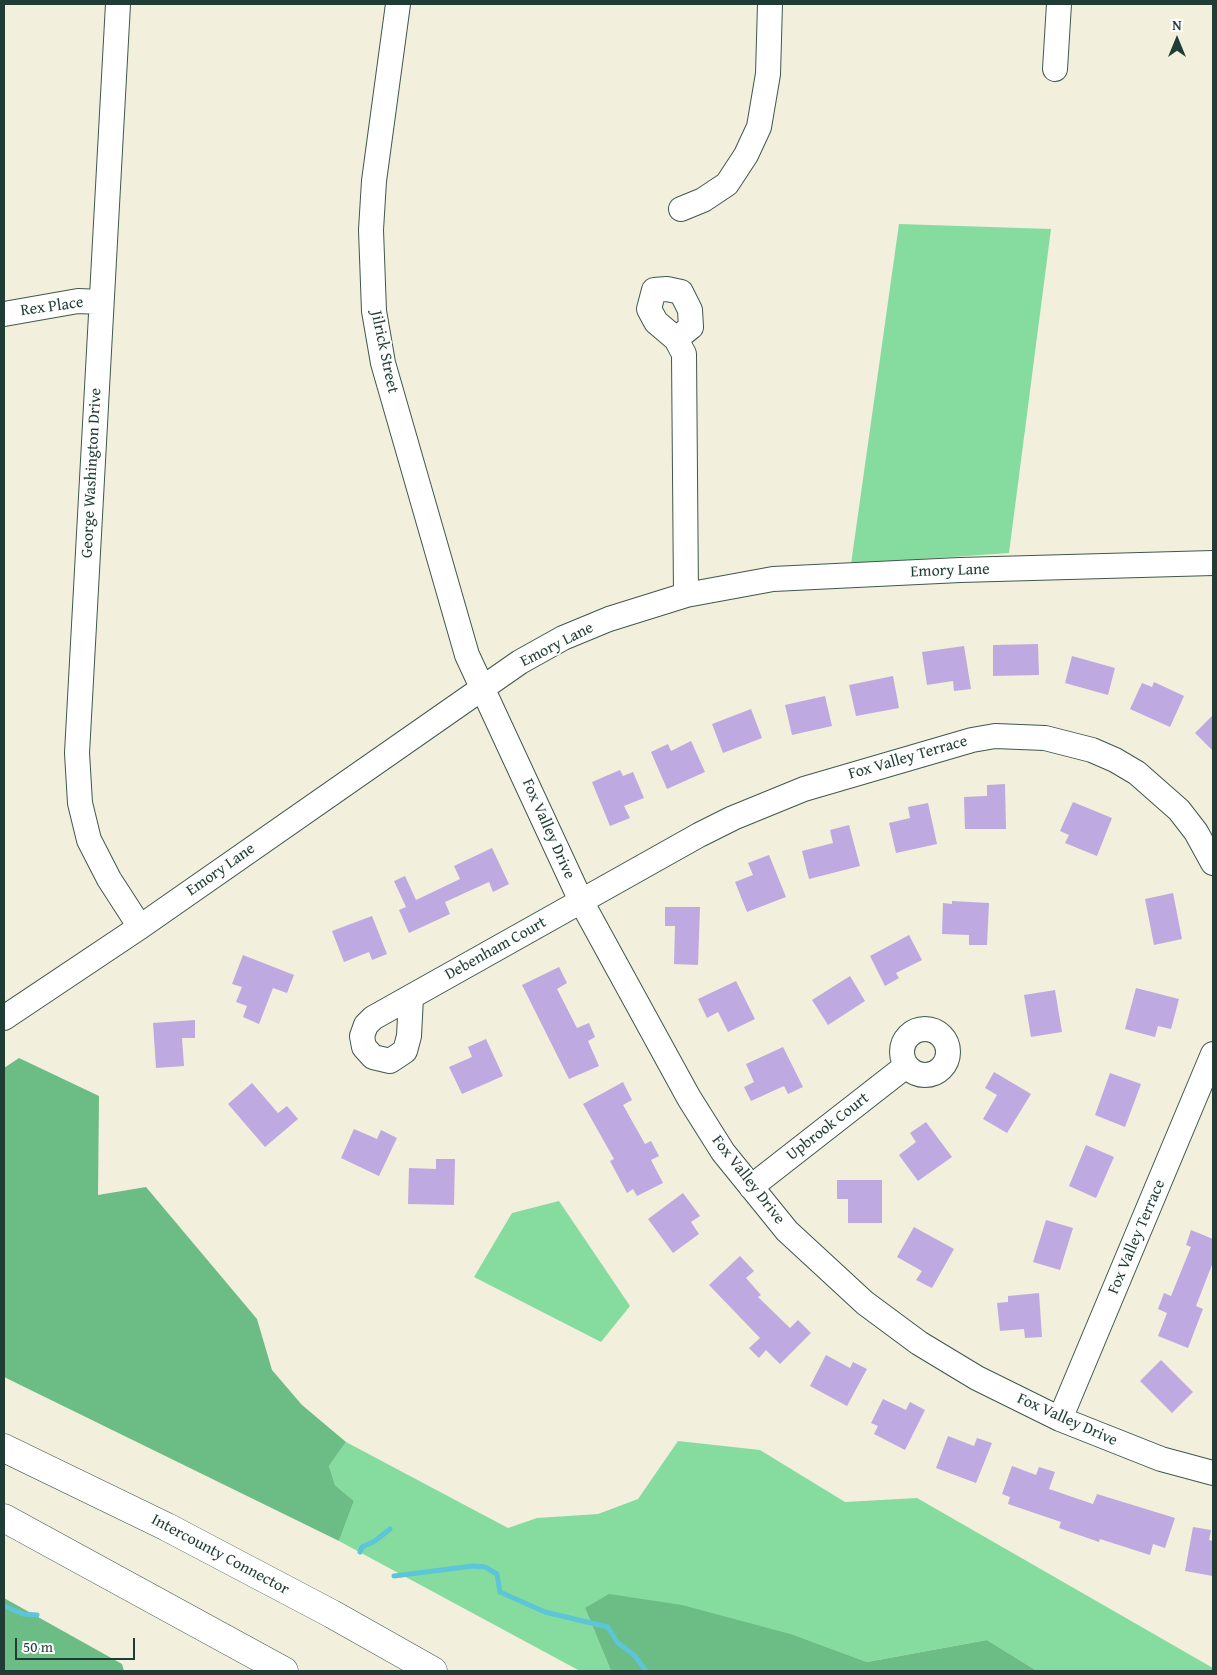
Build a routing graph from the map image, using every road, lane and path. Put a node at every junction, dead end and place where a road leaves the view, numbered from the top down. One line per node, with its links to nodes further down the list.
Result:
1 (118, 4): 7 (street, George Washington Drive)
2 (398, 4): 12 (street, Jilrick Street)
3 (770, 4): 6 (street)
4 (1059, 4): 5 (street)
5 (1055, 69)
6 (681, 209)
7 (101, 302): 8 (street, Rex Place); 15 (street, George Washington Drive)
8 (4, 314)
9 (676, 339): 11 (street)
10 (1213, 563): 11 (street, Emory Lane)
11 (686, 595): 12 (street, Emory Lane)
12 (483, 688): 14 (street, Fox Valley Drive); 15 (street, Emory Lane)
13 (1213, 863): 14 (street, Fox Valley Terrace)
14 (581, 901): 16 (street, Debenham Court); 20 (street, Fox Valley Drive)
15 (140, 927): 17 (street, Emory Lane)
16 (411, 997)
17 (4, 1018)
18 (1213, 1054): 21 (street, Fox Valley Terrace)
19 (906, 1066): 20 (street, Upbrook Court)
20 (751, 1188): 21 (street, Fox Valley Drive)
21 (1060, 1419): 23 (street, Fox Valley Drive)
22 (4, 1448): 26 (highway, Intercounty Connector)
23 (1213, 1473)
24 (4, 1518): 25 (highway)
25 (284, 1671)
26 (433, 1671)

